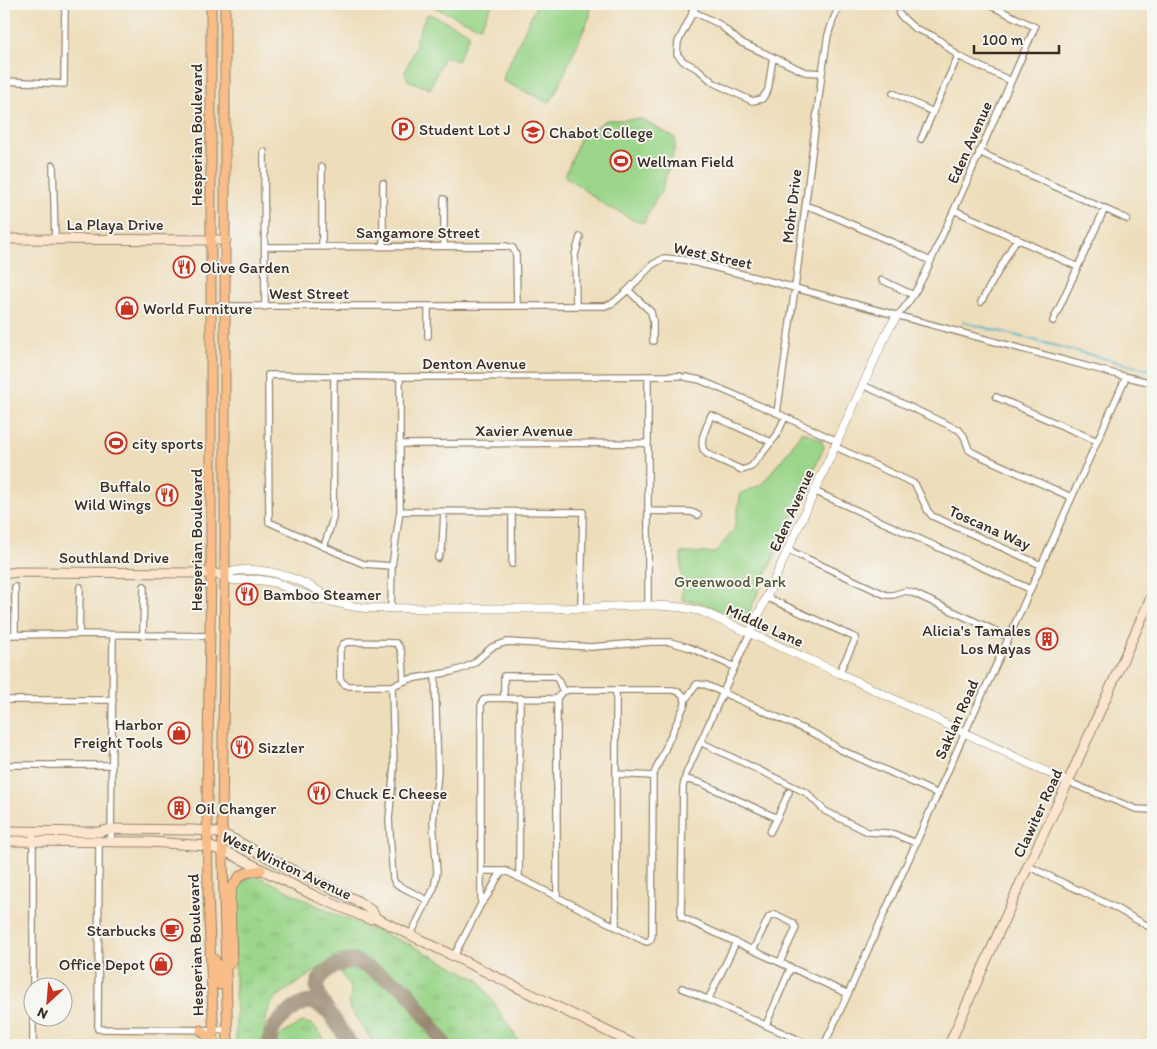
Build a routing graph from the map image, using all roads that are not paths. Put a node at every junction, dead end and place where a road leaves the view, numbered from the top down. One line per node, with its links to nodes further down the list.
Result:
1 (65, 4): 12 (street)
2 (211, 4): 31 (main road, Hesperian Boulevard)
3 (225, 4): 32 (main road, Hesperian Boulevard)
4 (697, 4): 7 (street)
5 (840, 4): 11 (street, Mohr Drive)
6 (986, 4): 13 (street, Eden Avenue)
7 (692, 12): 10 (street); 10 (street)
8 (899, 14): 9 (street)
9 (958, 56): 13 (street); 15 (street)
10 (773, 57): 11 (street)
11 (822, 73): 23 (street, Mohr Drive)
12 (4, 81)
13 (1011, 81): 18 (street, Eden Avenue)
14 (893, 93): 15 (street)
15 (933, 112): 16 (street)
16 (921, 139)
17 (264, 152): 33 (street)
18 (979, 152): 24 (street); 25 (street, Eden Avenue)
19 (53, 165): 30 (street)
20 (322, 167): 34 (street)
21 (383, 183): 35 (street)
22 (444, 199): 36 (street)
23 (805, 206): 37 (street); 40 (street, Mohr Drive)
24 (1105, 208): 26 (street); 38 (street)
25 (954, 210): 29 (street); 37 (street, Eden Avenue)
26 (1127, 218)
27 (580, 236): 48 (street)
28 (4, 238): 30 (main road, La Playa Drive)
29 (1017, 238): 38 (street); 43 (street)
30 (54, 239): 31 (main road, La Playa Drive)
31 (211, 240): 32 (main road, La Playa Drive); 44 (main road, Hesperian Boulevard)
32 (226, 240): 45 (main road, Hesperian Boulevard)
33 (265, 246): 34 (street, Sangamore Street); 49 (street)
34 (322, 246): 35 (street, Sangamore Street)
35 (383, 246): 36 (street, Sangamore Street)
36 (444, 246): 47 (street, Sangamore Street)
37 (930, 261): 42 (street, Eden Avenue)
38 (1078, 267): 51 (street)
39 (882, 280): 42 (street)
40 (795, 288): 41 (street, West Street); 50 (street, West Street); 61 (street, Mohr Drive)
41 (628, 290): 48 (street, West Street); 53 (street)
42 (913, 295): 50 (street, Eden Avenue)
43 (982, 302)
44 (211, 306): 45 (street, West Street); 81 (main road, Hesperian Boulevard)
45 (225, 306): 49 (street, West Street); 83 (main road, Hesperian Boulevard)
46 (428, 306): 47 (street, West Street); 49 (street, West Street); 52 (street)
47 (516, 306): 48 (street, West Street)
48 (576, 306)
49 (265, 307)
50 (896, 316): 57 (street, West Street); 59 (street, Eden Avenue)
51 (1053, 321)
52 (428, 336)
53 (653, 341)
54 (334, 376): 56 (street, Denton Avenue); 75 (street); 75 (street, Denton Avenue)
55 (648, 376): 56 (street, Denton Avenue); 61 (street, Denton Avenue); 65 (street)
56 (400, 377): 66 (street)
57 (1126, 377): 58 (street, West Street); 63 (street, Saklan Road)
58 (1153, 383)
59 (863, 385): 67 (street, Eden Avenue); 69 (street)
60 (996, 397): 63 (street)
61 (777, 413): 62 (street, Denton Avenue)
62 (785, 417): 64 (street); 67 (street, Denton Avenue)
63 (1097, 441): 69 (street, Saklan Road)
64 (771, 442): 64 (street)
65 (648, 443): 66 (street, Xavier Avenue); 71 (street)
66 (400, 444): 70 (street)
67 (836, 444): 68 (street, Eden Avenue); 79 (street, Toscana Way)
68 (814, 491): 76 (street, Eden Avenue); 87 (street)
69 (1071, 498): 79 (street, Saklan Road)
70 (400, 511): 72 (street); 80 (street)
71 (648, 511): 74 (street); 90 (street)
72 (444, 512): 73 (street); 77 (street)
73 (512, 512): 78 (street); 92 (street)
74 (698, 515)
75 (324, 547): 80 (street)
76 (788, 550): 89 (street, Eden Avenue); 100 (street)
77 (438, 558)
78 (512, 564)
79 (1041, 565): 87 (street, Saklan Road)
80 (392, 566): 91 (street)
81 (211, 573): 82 (main road, Southland Drive); 83 (main road, Southland Drive); 99 (main road, Hesperian Boulevard)
82 (4, 574)
83 (225, 576): 91 (street, Middle Lane); 132 (main road, Hesperian Boulevard)
84 (144, 586): 98 (street)
85 (16, 587): 94 (street)
86 (80, 587): 95 (street)
87 (1030, 589): 100 (street, Saklan Road)
88 (1153, 594): 122 (main road, Clawiter Road)
89 (766, 597): 93 (street, Eden Avenue); 102 (street)
90 (648, 606): 92 (street, Middle Lane); 93 (street, Middle Lane)
91 (391, 608): 92 (street, Middle Lane)
92 (581, 608)
93 (750, 633): 101 (street, Eden Avenue); 102 (street, Middle Lane)
94 (15, 634): 95 (street); 96 (street)
95 (79, 634): 97 (street)
96 (4, 635)
97 (113, 635): 98 (street); 113 (street)
98 (143, 635): 99 (street)
99 (210, 636): 129 (main road, Hesperian Boulevard)
100 (1009, 637): 115 (street, Saklan Road)
101 (735, 667): 103 (street); 108 (street, Eden Avenue)
102 (839, 673): 115 (street, Middle Lane)
103 (434, 676): 104 (street); 148 (street)
104 (404, 681): 105 (street); 105 (street)
105 (392, 686): 148 (street)
106 (616, 690): 107 (street); 114 (street); 119 (street)
107 (563, 691): 109 (street); 111 (street)
108 (724, 692): 114 (street); 116 (street, Eden Avenue); 124 (street)
109 (504, 698): 110 (street); 142 (street)
110 (520, 698): 111 (street); 144 (street)
111 (556, 699): 146 (street)
112 (4, 700): 113 (street)
113 (113, 700): 118 (street)
114 (686, 700): 120 (street)
115 (965, 732): 122 (street, Middle Lane); 124 (street, Saklan Road)
116 (700, 742): 121 (street, Eden Avenue); 137 (street)
117 (4, 765): 118 (street)
118 (112, 766): 127 (street)
119 (616, 774): 120 (street); 151 (street)
120 (653, 776): 151 (street)
121 (685, 779): 126 (street); 154 (street, Eden Avenue)
122 (1068, 782): 125 (street); 140 (main road, Clawiter Road)
123 (789, 792): 126 (street)
124 (938, 794): 137 (street, Saklan Road)
125 (1153, 810)
126 (777, 818): 131 (street)
127 (111, 829): 129 (main road, West Winton Avenue); 130 (main road, West Winton Avenue); 136 (street)
128 (4, 831): 133 (main road, West Winton Avenue)
129 (207, 831): 132 (main road, West Winton Avenue); 138 (main road, Hesperian Boulevard)
130 (99, 832): 133 (main road, West Winton Avenue); 135 (street)
131 (770, 832)
132 (223, 834): 139 (main road, Hesperian Boulevard); 147 (main road, West Winton Avenue)
133 (33, 837): 134 (main road, West Winton Avenue); 135 (main road, West Winton Avenue); 161 (street)
134 (4, 841)
135 (98, 842): 136 (main road, West Winton Avenue); 168 (street)
136 (112, 842): 138 (main road, West Winton Avenue)
137 (916, 843): 163 (street, Saklan Road)
138 (208, 846): 139 (main road, West Winton Avenue); 156 (main road, Hesperian Boulevard)
139 (222, 850): 141 (main road, West Winton Avenue); 159 (main road, Hesperian Boulevard)
140 (1028, 866): 152 (street); 177 (main road, Clawiter Road)
141 (261, 870): 145 (main road, West Winton Avenue); 159 (main road)
142 (482, 871): 143 (street); 149 (street)
143 (506, 871): 144 (street); 149 (street)
144 (520, 878): 146 (street)
145 (315, 896): 147 (main road); 150 (main road, West Winton Avenue)
146 (557, 897): 151 (street)
147 (356, 900): 150 (main road, West Winton Avenue)
148 (427, 900): 153 (street)
149 (481, 904): 157 (street)
150 (376, 918): 153 (main road, West Winton Avenue)
151 (616, 927)
152 (1153, 929)
153 (411, 934): 157 (main road, West Winton Avenue)
154 (736, 942): 155 (street); 164 (street)
155 (753, 950): 158 (street); 158 (street)
156 (210, 955): 165 (main road); 169 (main road, Hesperian Boulevard)
157 (454, 956): 175 (main road, West Winton Avenue)
158 (780, 962): 160 (street)
159 (226, 967): 165 (main road, Hesperian Boulevard)
160 (791, 967): 163 (street); 166 (street)
161 (33, 976)
162 (682, 988): 164 (street)
163 (848, 994): 176 (street, Saklan Road)
164 (708, 1000): 166 (street)
165 (226, 1004): 170 (main road, Hesperian Boulevard)
166 (766, 1025): 171 (street)
167 (33, 1026): 172 (street)
168 (201, 1030): 169 (street); 173 (main road)
169 (214, 1030): 170 (street); 173 (main road, Hesperian Boulevard)
170 (227, 1030): 174 (main road, Hesperian Boulevard)
171 (808, 1044)
172 (34, 1045)
173 (213, 1045)
174 (228, 1045)
175 (634, 1045)
176 (824, 1045)
177 (949, 1045)

